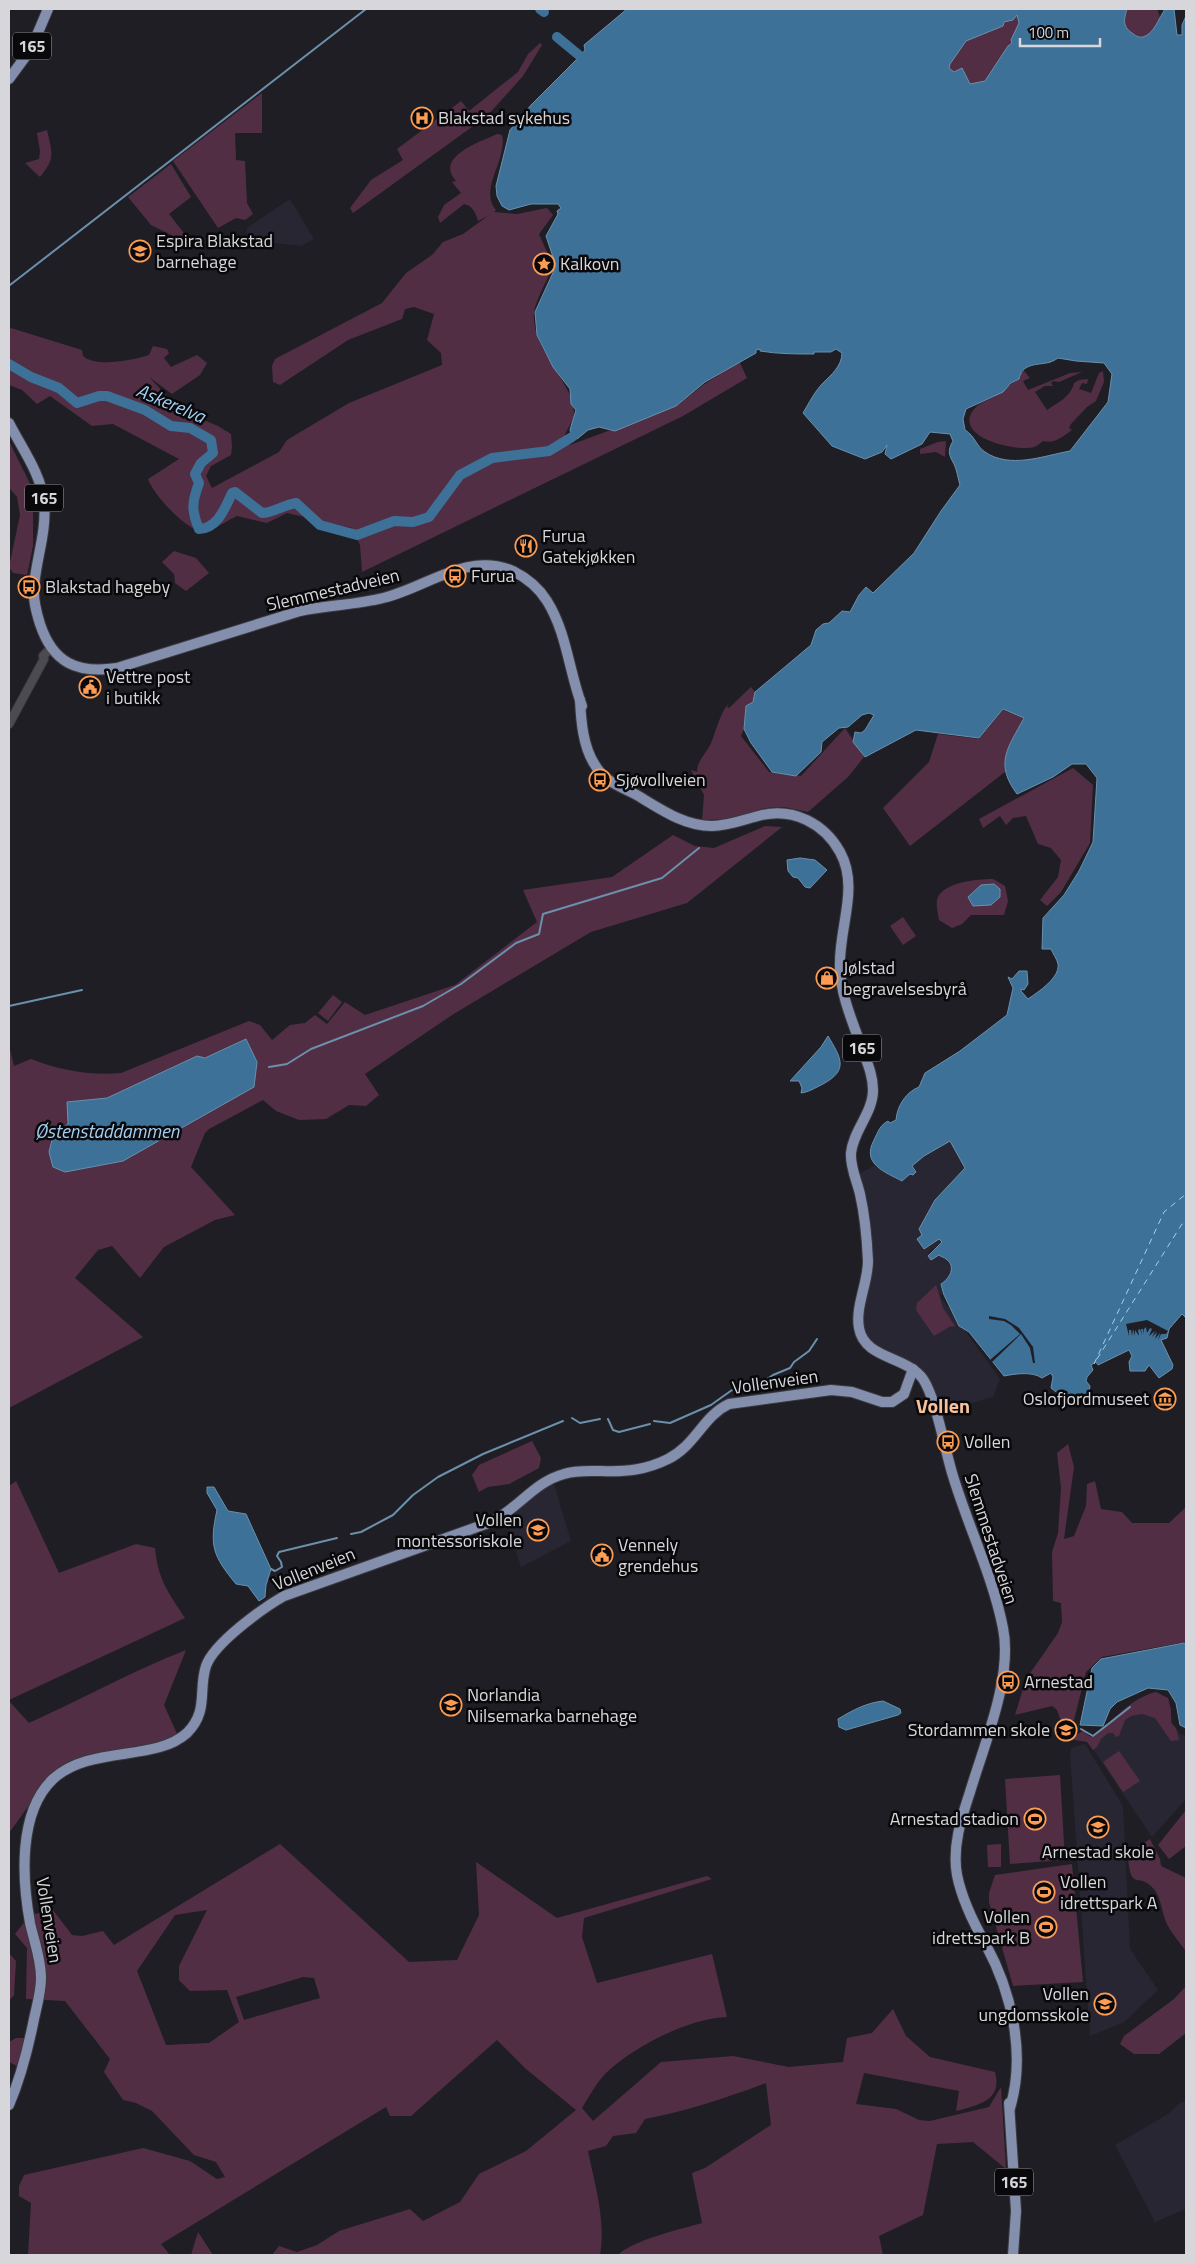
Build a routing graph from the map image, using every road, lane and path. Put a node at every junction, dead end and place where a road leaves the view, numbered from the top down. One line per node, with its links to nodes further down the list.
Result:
1 (48, 9): 2 (main road, 165)
2 (9, 79)
3 (9, 423): 4 (main road, 165)
4 (52, 650): 5 (street); 6 (main road, Slemmestadveien / 165)
5 (9, 724)
6 (913, 1369): 7 (main road, Vollenveien); 8 (main road, Slemmestadveien / 165)
7 (9, 2105)
8 (1014, 2255)

